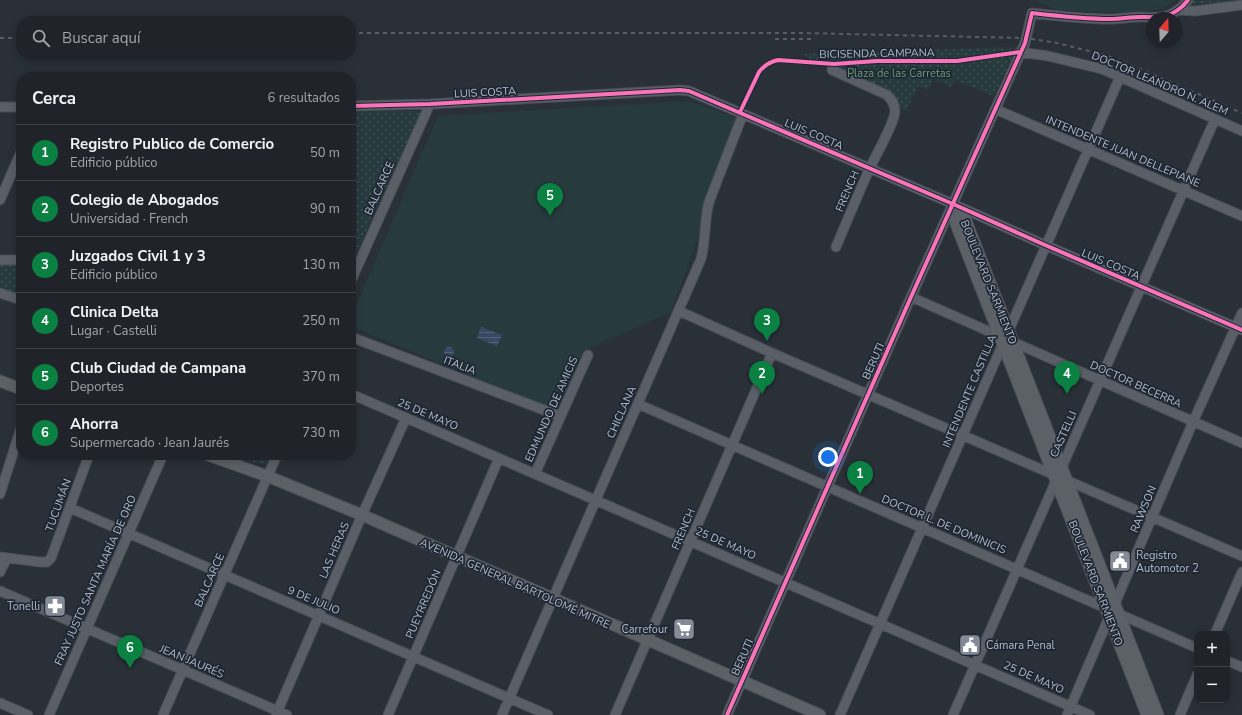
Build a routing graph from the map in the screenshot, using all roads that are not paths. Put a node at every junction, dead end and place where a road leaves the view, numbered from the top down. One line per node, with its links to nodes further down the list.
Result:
1 (1188, 0): 3 (street)
2 (1242, 6): 3 (street)
3 (1178, 10): 4 (street, BERUTI)
4 (1020, 52): 6 (street, DOCTOR LEANDRO N. ALEM); 11 (street, BERUTI)
5 (832, 70): 17 (street, FRENCH)
6 (1120, 77): 13 (street, DOCTOR LEANDRO N. ALEM); 15 (street, INTENDENTE CASTILLA)
7 (430, 104): 8 (street, LUIS COSTA); 12 (street, LUIS COSTA); 26 (street, BALCARCE)
8 (356, 106)
9 (0, 107): 10 (street)
10 (16, 107)
11 (995, 109): 15 (street, INTENDENTE JUAN DELLEPIANE); 20 (street, BERUTI)
12 (743, 114): 17 (street, LUIS COSTA); 31 (street, CHICLANA)
13 (1214, 119): 14 (street, DOCTOR LEANDRO N. ALEM); 18 (street, CASTELLI)
14 (1242, 131)
15 (1088, 149): 18 (street, INTENDENTE JUAN DELLEPIANE); 22 (street, INTENDENTE CASTILLA)
16 (16, 163): 19 (street)
17 (870, 168): 20 (street, LUIS COSTA); 23 (street, FRENCH)
18 (1183, 190): 21 (street, INTENDENTE JUAN DELLEPIANE); 27 (street, CASTELLI)
19 (0, 200)
20 (953, 204): 22 (street, LUIS COSTA); 29 (street, BERUTI); 34 (main road, BOULEVARD SARMIENTO)
21 (1242, 216)
22 (1046, 245): 27 (street, LUIS COSTA); 34 (street, INTENDENTE CASTILLA)
23 (836, 247)
24 (0, 260): 25 (street)
25 (16, 260)
26 (356, 260)
27 (1141, 286): 33 (street, LUIS COSTA); 39 (street, CASTELLI)
28 (0, 293): 30 (street)
29 (911, 297): 34 (street, DOCTOR BECERRA); 41 (street, BERUTI)
30 (16, 298)
31 (679, 311): 36 (street); 43 (street, CHICLANA)
32 (1242, 313): 33 (street, RAWSON)
33 (1239, 329): 46 (street, RAWSON)
34 (1006, 338): 39 (street, DOCTOR BECERRA); 47 (street, INTENDENTE CASTILLA); 58 (main road, BOULEVARD SARMIENTO)
35 (356, 339): 44 (street, ITALIA)
36 (772, 353): 41 (street); 50 (street, FRENCH)
37 (588, 355): 44 (street, EDMUNDO DE AMICIS)
38 (0, 381): 40 (main road)
39 (1100, 381): 46 (street, DOCTOR BECERRA); 58 (street, CASTELLI)
40 (16, 387)
41 (868, 394): 47 (street); 60 (street, BERUTI)
42 (356, 396): 45 (street, 25 DE MAYO)
43 (638, 404): 50 (street, DOCTOR L. DE DOMINICIS); 62 (street, CHICLANA)
44 (560, 416): 56 (street, EDMUNDO DE AMICIS)
45 (406, 418): 51 (street, 25 DE MAYO); 64 (street, LAS HERAS)
46 (1193, 422): 49 (street, DOCTOR BECERRA); 65 (street, RAWSON)
47 (963, 435): 58 (street); 66 (street, INTENDENTE CASTILLA)
48 (16, 443): 59 (street)
49 (1242, 443)
50 (732, 445): 60 (street, DOCTOR L. DE DOMINICIS); 68 (street, FRENCH)
51 (499, 458): 56 (street, 25 DE MAYO); 71 (street, PUEYRREDÓN)
52 (87, 460): 63 (street, TUCUMÁN)
53 (161, 460): 67 (street, FRAY JUSTO SANTA MARÍA DE ORO)
54 (222, 460): 57 (main road, AVENIDA GENERAL BARTOLOMÉ MITRE)
55 (275, 460): 57 (street, BALCARCE)
56 (535, 474): 62 (street, 25 DE MAYO)
57 (267, 476): 64 (main road, AVENIDA GENERAL BARTOLOMÉ MITRE); 75 (street, BALCARCE)
58 (1059, 476): 65 (street); 72 (street, CASTELLI); 79 (main road, BOULEVARD SARMIENTO)
59 (2, 484): 61 (street)
60 (827, 486): 66 (street, DOCTOR L. DE DOMINICIS); 76 (street, BERUTI)
61 (0, 494)
62 (596, 500): 68 (street, 25 DE MAYO); 78 (street, CHICLANA)
63 (70, 508): 67 (street, 9 DE JULIO); 70 (street, TUCUMÁN)
64 (362, 515): 71 (main road, AVENIDA GENERAL BARTOLOMÉ MITRE); 80 (street, LAS HERAS)
65 (1152, 518): 69 (street); 79 (street, RAWSON)
66 (923, 528): 72 (street, DOCTOR L. DE DOMINICIS); 81 (street, INTENDENTE CASTILLA)
67 (129, 533): 75 (street, 9 DE JULIO); 82 (street, FRAY JUSTO SANTA MARÍA DE ORO)
68 (691, 541): 76 (street, 25 DE MAYO); 84 (street, FRENCH)
69 (1242, 556)
70 (3, 557): 73 (street)
71 (456, 557): 78 (main road, AVENIDA GENERAL BARTOLOMÉ MITRE); 86 (street, PUEYRREDÓN)
72 (1017, 569): 79 (street, DOCTOR L. DE DOMINICIS); 88 (street, CASTELLI)
73 (0, 572)
74 (1242, 572): 83 (street)
75 (224, 574): 80 (street, 9 DE JULIO); 90 (street, BALCARCE)
76 (786, 582): 81 (street, 25 DE MAYO); 91 (street, BERUTI)
77 (0, 591): 82 (street, JEAN JAURÉS)
78 (553, 599): 84 (main road, AVENIDA GENERAL BARTOLOMÉ MITRE); 93 (street, CHICLANA)
79 (1112, 612): 85 (street, DOCTOR L. DE DOMINICIS); 95 (street, RAWSON); 110 (main road, BOULEVARD SARMIENTO); 111 (main road, BOULEVARD SARMIENTO)
80 (319, 616): 86 (street, 9 DE JULIO); 96 (street, LAS HERAS)
81 (881, 624): 88 (street, 25 DE MAYO); 107 (street, INTENDENTE CASTILLA)
82 (87, 628): 90 (street, JEAN JAURÉS); 98 (street, FRAY JUSTO SANTA MARÍA DE ORO)
83 (1216, 631)
84 (647, 640): 91 (main road, AVENIDA GENERAL BARTOLOMÉ MITRE); 104 (street, FRENCH)
85 (1194, 647)
86 (414, 656): 93 (street, 9 DE JULIO); 101 (street, PUEYRREDÓN)
87 (1230, 662): 89 (street)
88 (975, 665): 95 (street, 25 DE MAYO); 108 (street, CASTELLI)
89 (1242, 667)
90 (183, 670): 96 (street, JEAN JAURÉS); 99 (street, BALCARCE)
91 (742, 681): 105 (street, BERUTI); 106 (main road, AVENIDA GENERAL BARTOLOMÉ MITRE)
92 (1194, 681): 112 (street)
93 (510, 698): 102 (street, CHICLANA); 103 (street, 9 DE JULIO)
94 (0, 703): 97 (street)
95 (1069, 711): 109 (street, 25 DE MAYO)
96 (277, 713): 100 (street, JEAN JAURÉS)
97 (28, 715)
98 (49, 715)
99 (163, 715)
100 (287, 715)
101 (388, 715)
102 (502, 715)
103 (548, 715)
104 (615, 715)
105 (727, 715)
106 (820, 715)
107 (840, 715)
108 (953, 715)
109 (1090, 715)
110 (1147, 715)
111 (1158, 715)
112 (1180, 715)

